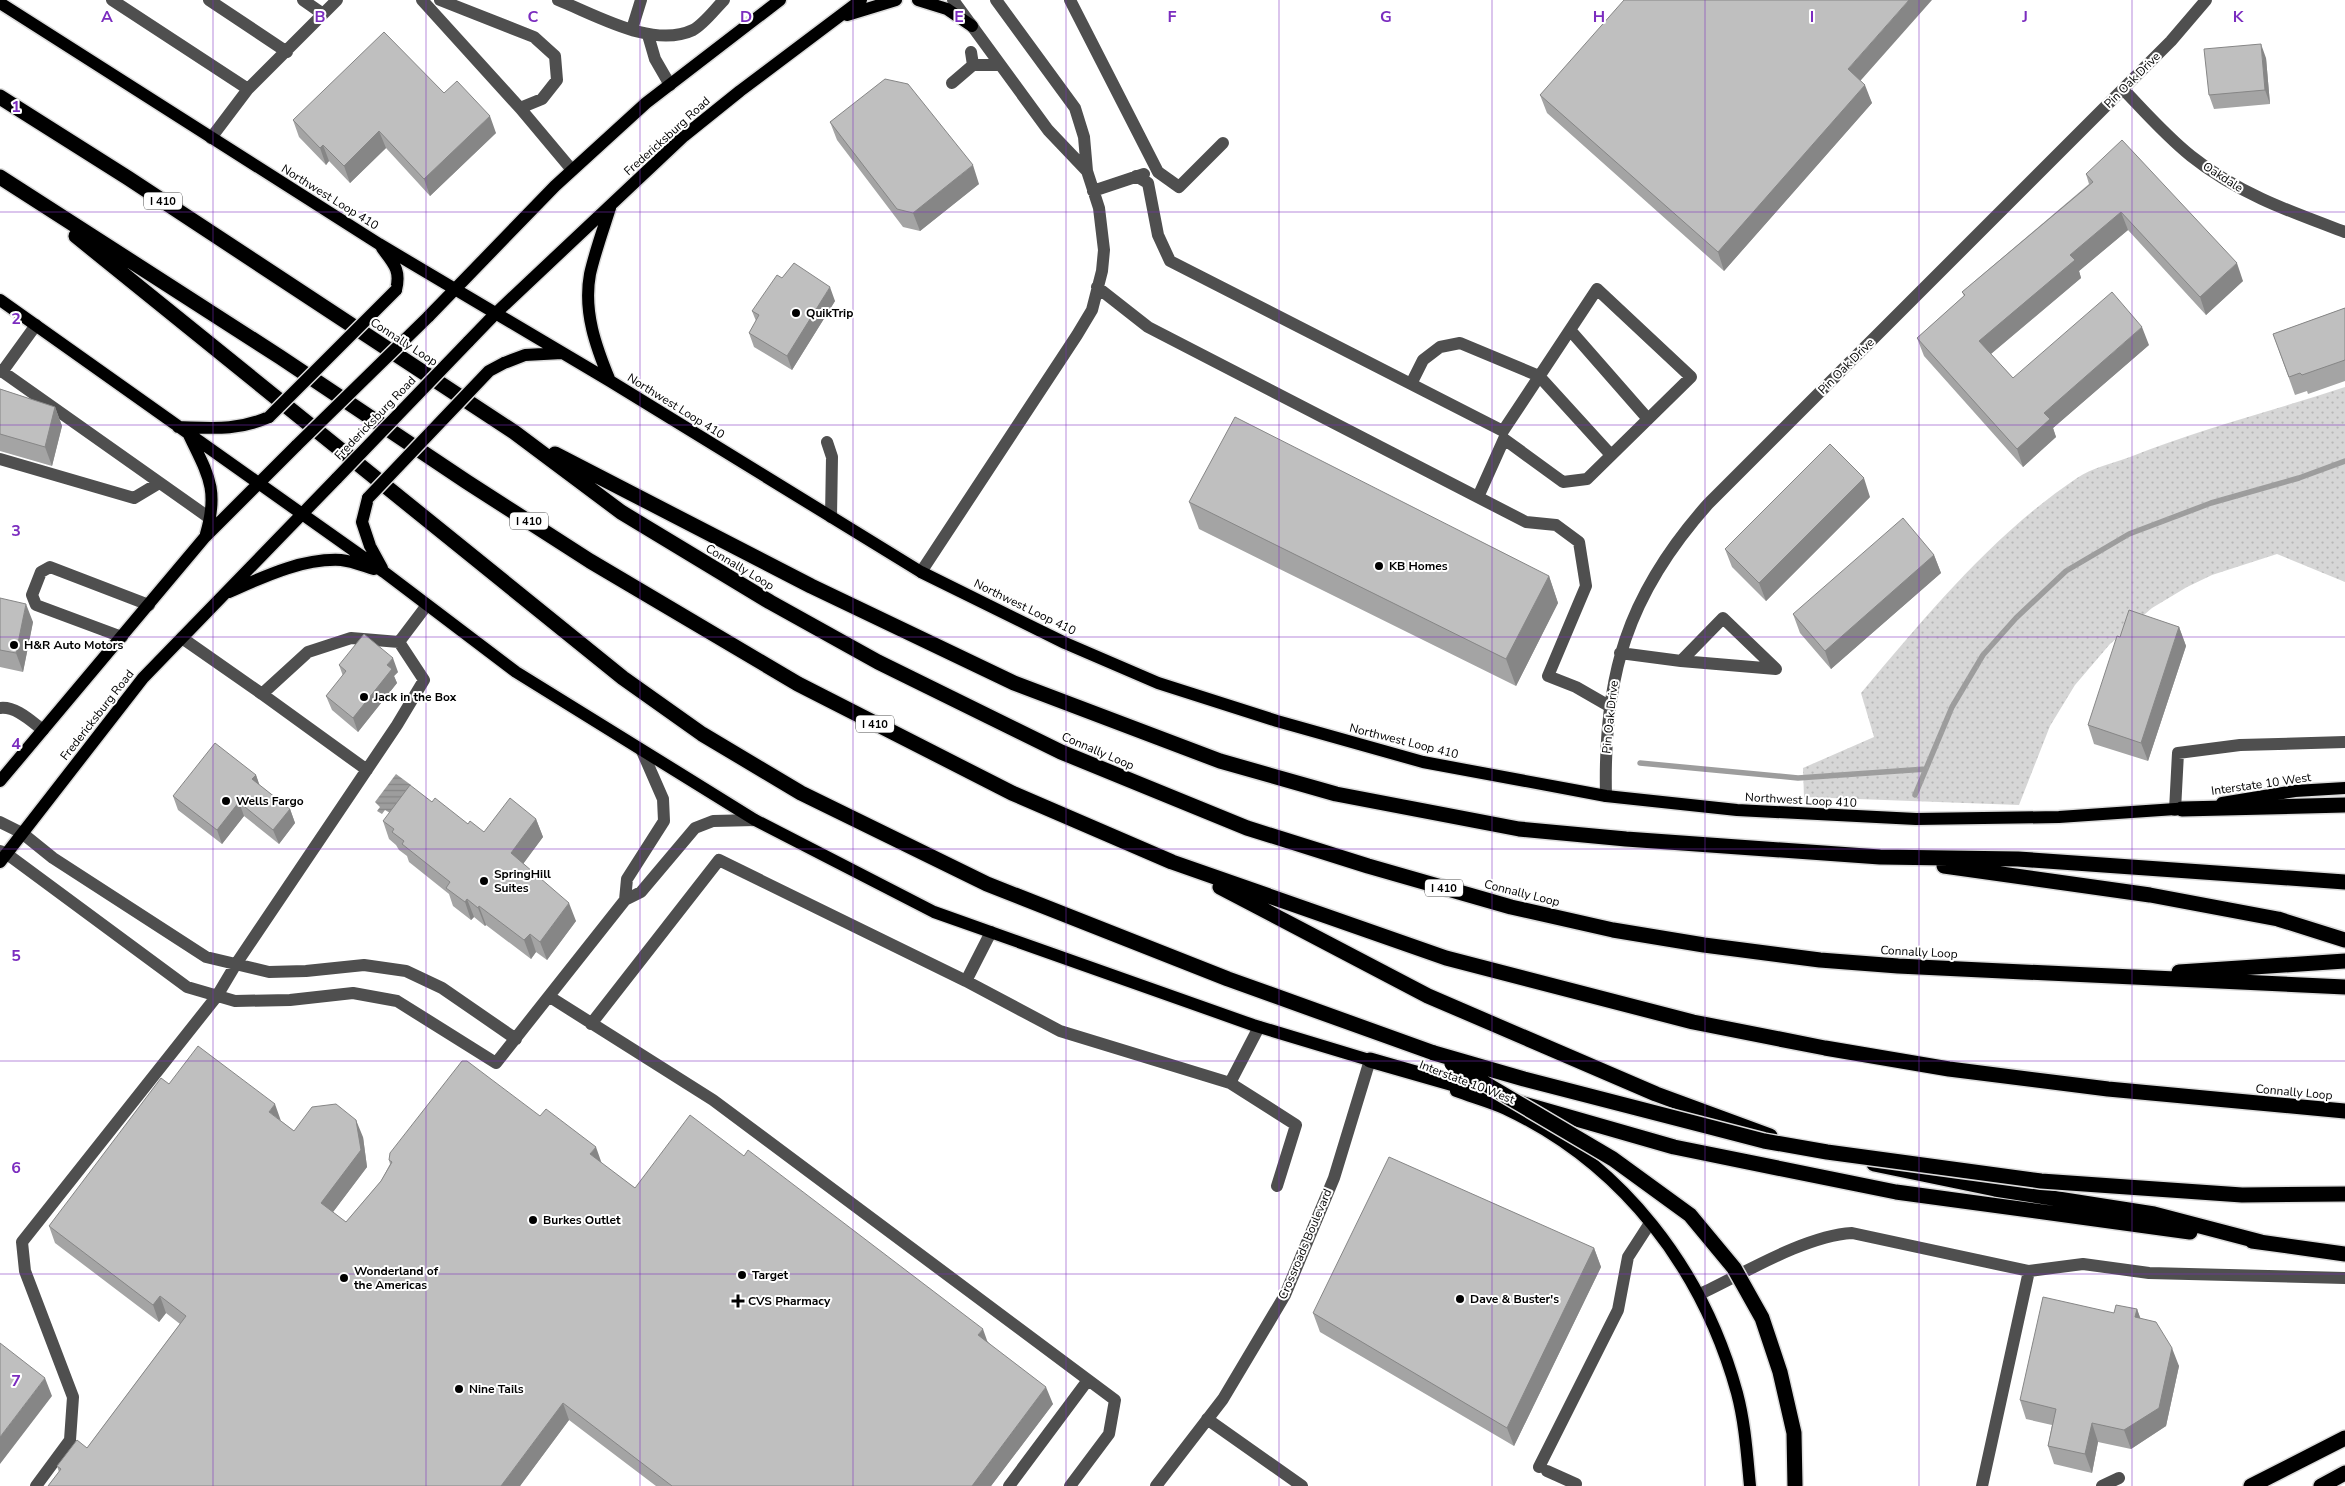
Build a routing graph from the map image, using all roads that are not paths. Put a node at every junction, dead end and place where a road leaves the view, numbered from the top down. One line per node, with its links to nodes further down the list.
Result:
1 (112, 0): 31 (street)
2 (209, 0): 25 (street)
3 (303, 0): 20 (street)
4 (337, 0): 20 (street)
5 (422, 0): 34 (street)
6 (440, 0): 34 (street)
7 (558, 0): 19 (street)
8 (641, 0): 23 (street)
9 (724, 0): 24 (street)
10 (780, 0): 30 (main road)
11 (861, 0): 21 (main road, Fredericksburg Road)
12 (896, 0): 21 (main road)
13 (918, 0): 22 (main road)
14 (953, 0): 22 (street)
15 (996, 0): 38 (street)
16 (1070, 0): 39 (street)
17 (2206, 0): 32 (street, Pin Oak Drive)
18 (0, 3): 35 (main road, Northwest Loop 410)
19 (585, 5): 23 (street)
20 (323, 14): 25 (street)
21 (835, 19): 44 (main road, Fredericksburg Road)
22 (972, 26): 27 (street)
23 (632, 29): 24 (street)
24 (648, 35): 30 (street)
25 (287, 52): 31 (street)
26 (971, 52): 28 (street)
27 (1000, 64): 28 (street); 38 (street)
28 (973, 66): 29 (street)
29 (952, 83)
30 (670, 85): 37 (main road)
31 (248, 89): 35 (street)
32 (2123, 89): 45 (street, Oakdale); 81 (street, Pin Oak Drive)
33 (0, 97): 60 (highway, Connally Loop / I 410)
34 (520, 108): 37 (street)
35 (212, 138): 46 (main road, Northwest Loop 410)
36 (1223, 143): 39 (street)
37 (572, 170): 48 (main road)
38 (1087, 171): 43 (street)
39 (1158, 172): 40 (street)
40 (1136, 176): 43 (street); 57 (street)
41 (0, 177): 42 (highway, Connally Loop / I 410)
42 (14, 186): 100 (highway, Connally Loop / I 410); 115 (highway)
43 (1093, 191): 47 (street)
44 (610, 207): 50 (main road, Fredericksburg Road); 56 (main road)
45 (2345, 232)
46 (379, 244): 48 (main road, Northwest Loop 410); 59 (main road, bridge)
47 (1097, 287): 68 (street); 74 (street)
48 (456, 288): 50 (main road, Northwest Loop 410); 66 (main road, bridge)
49 (0, 300): 51 (main road)
50 (496, 313): 53 (main road, Northwest Loop 410); 69 (main road, Fredericksburg Road, bridge)
51 (36, 325): 54 (street); 59 (main road)
52 (1570, 330): 55 (street); 58 (street); 58 (street)
53 (562, 353): 56 (main road, Northwest Loop 410); 73 (main road, bridge)
54 (1, 371): 67 (street)
55 (1539, 376): 57 (street); 62 (street); 64 (street)
56 (610, 381): 70 (main road, Northwest Loop 410)
57 (1410, 384): 62 (street)
58 (1648, 419): 64 (street)
59 (178, 427): 61 (main road)
60 (514, 432): 99 (highway); 107 (highway, Connally Loop / I 410)
61 (189, 435): 66 (main road); 71 (main road)
62 (1503, 435): 64 (street); 68 (street)
63 (827, 442): 70 (street)
64 (1612, 455)
65 (0, 459): 67 (street)
66 (258, 482): 69 (main road); 72 (main road)
67 (158, 483): 71 (street)
68 (1478, 497): 84 (street)
69 (301, 514): 73 (main road); 75 (main road, Fredericksburg Road)
70 (831, 517): 74 (main road, Northwest Loop 410)
71 (210, 519): 72 (main road)
72 (205, 537): 76 (main road)
73 (384, 572): 75 (main road); 77 (main road)
74 (921, 572): 92 (main road, Northwest Loop 410)
75 (224, 595): 79 (main road, Fredericksburg Road)
76 (149, 604): 78 (main road); 78 (street)
77 (427, 605): 80 (street); 88 (main road)
78 (122, 637): 86 (main road)
79 (182, 638): 83 (street); 97 (main road, Fredericksburg Road)
80 (399, 642): 83 (street); 89 (street)
81 (1620, 653): 82 (street); 84 (street, Pin Oak Drive)
82 (1681, 661): 82 (street)
83 (262, 694): 89 (street)
84 (1609, 706): 92 (street, Pin Oak Drive)
85 (0, 708): 86 (street)
86 (43, 730): 90 (main road)
87 (2345, 742): 94 (street)
88 (642, 751): 95 (main road); 102 (street)
89 (367, 770): 106 (street)
90 (0, 781)
91 (2345, 788): 94 (main road, Interstate 10 West)
92 (1606, 796): 94 (main road, Northwest Loop 410)
93 (2345, 805): 94 (highway)
94 (2178, 810)
95 (754, 820): 102 (street); 103 (main road)
96 (0, 822): 97 (street)
97 (22, 833): 98 (main road, Fredericksburg Road); 106 (street)
98 (2, 856): 110 (street)
99 (1880, 857): 101 (highway); 104 (highway)
100 (1172, 862): 118 (highway, Connally Loop / I 410); 122 (highway)
101 (2345, 882)
102 (625, 900): 111 (street)
103 (991, 932): 108 (street); 113 (main road)
104 (2345, 940)
105 (2345, 961): 107 (highway)
106 (236, 964): 110 (street); 114 (street)
107 (2106, 977): 109 (highway, Connally Loop / I 410)
108 (966, 981): 112 (street); 117 (street)
109 (2345, 987)
110 (217, 996): 114 (street); 133 (street)
111 (550, 997): 112 (street); 114 (street)
112 (591, 1024): 127 (street)
113 (1259, 1027): 116 (main road); 117 (street)
114 (516, 1039)
115 (1434, 1053): 120 (highway, bridge); 139 (highway, bridge)
116 (1370, 1060): 121 (main road, Interstate 10 West); 122 (highway); 128 (street, Crossroads Boulevard)
117 (1230, 1083): 119 (street)
118 (2345, 1111)
119 (1277, 1186)
120 (2345, 1194)
121 (1650, 1223): 126 (main road, Interstate 10 West); 132 (street)
122 (2261, 1242): 123 (highway)
123 (2345, 1254)
124 (2029, 1271): 125 (street); 126 (street); 140 (street)
125 (2345, 1278)
126 (1700, 1294): 138 (main road, Interstate 10 West)
127 (1088, 1380): 134 (street); 135 (street)
128 (1207, 1418): 136 (street, Crossroads Boulevard); 137 (street)
129 (2345, 1438): 142 (highway)
130 (2345, 1473): 143 (highway)
131 (2119, 1478): 141 (street)
132 (1576, 1484)
133 (36, 1486)
134 (1009, 1486)
135 (1070, 1486)
136 (1156, 1486)
137 (1302, 1486)
138 (1750, 1486)
139 (1795, 1486)
140 (1982, 1486)
141 (2102, 1486)
142 (2251, 1486)
143 (2321, 1486)

